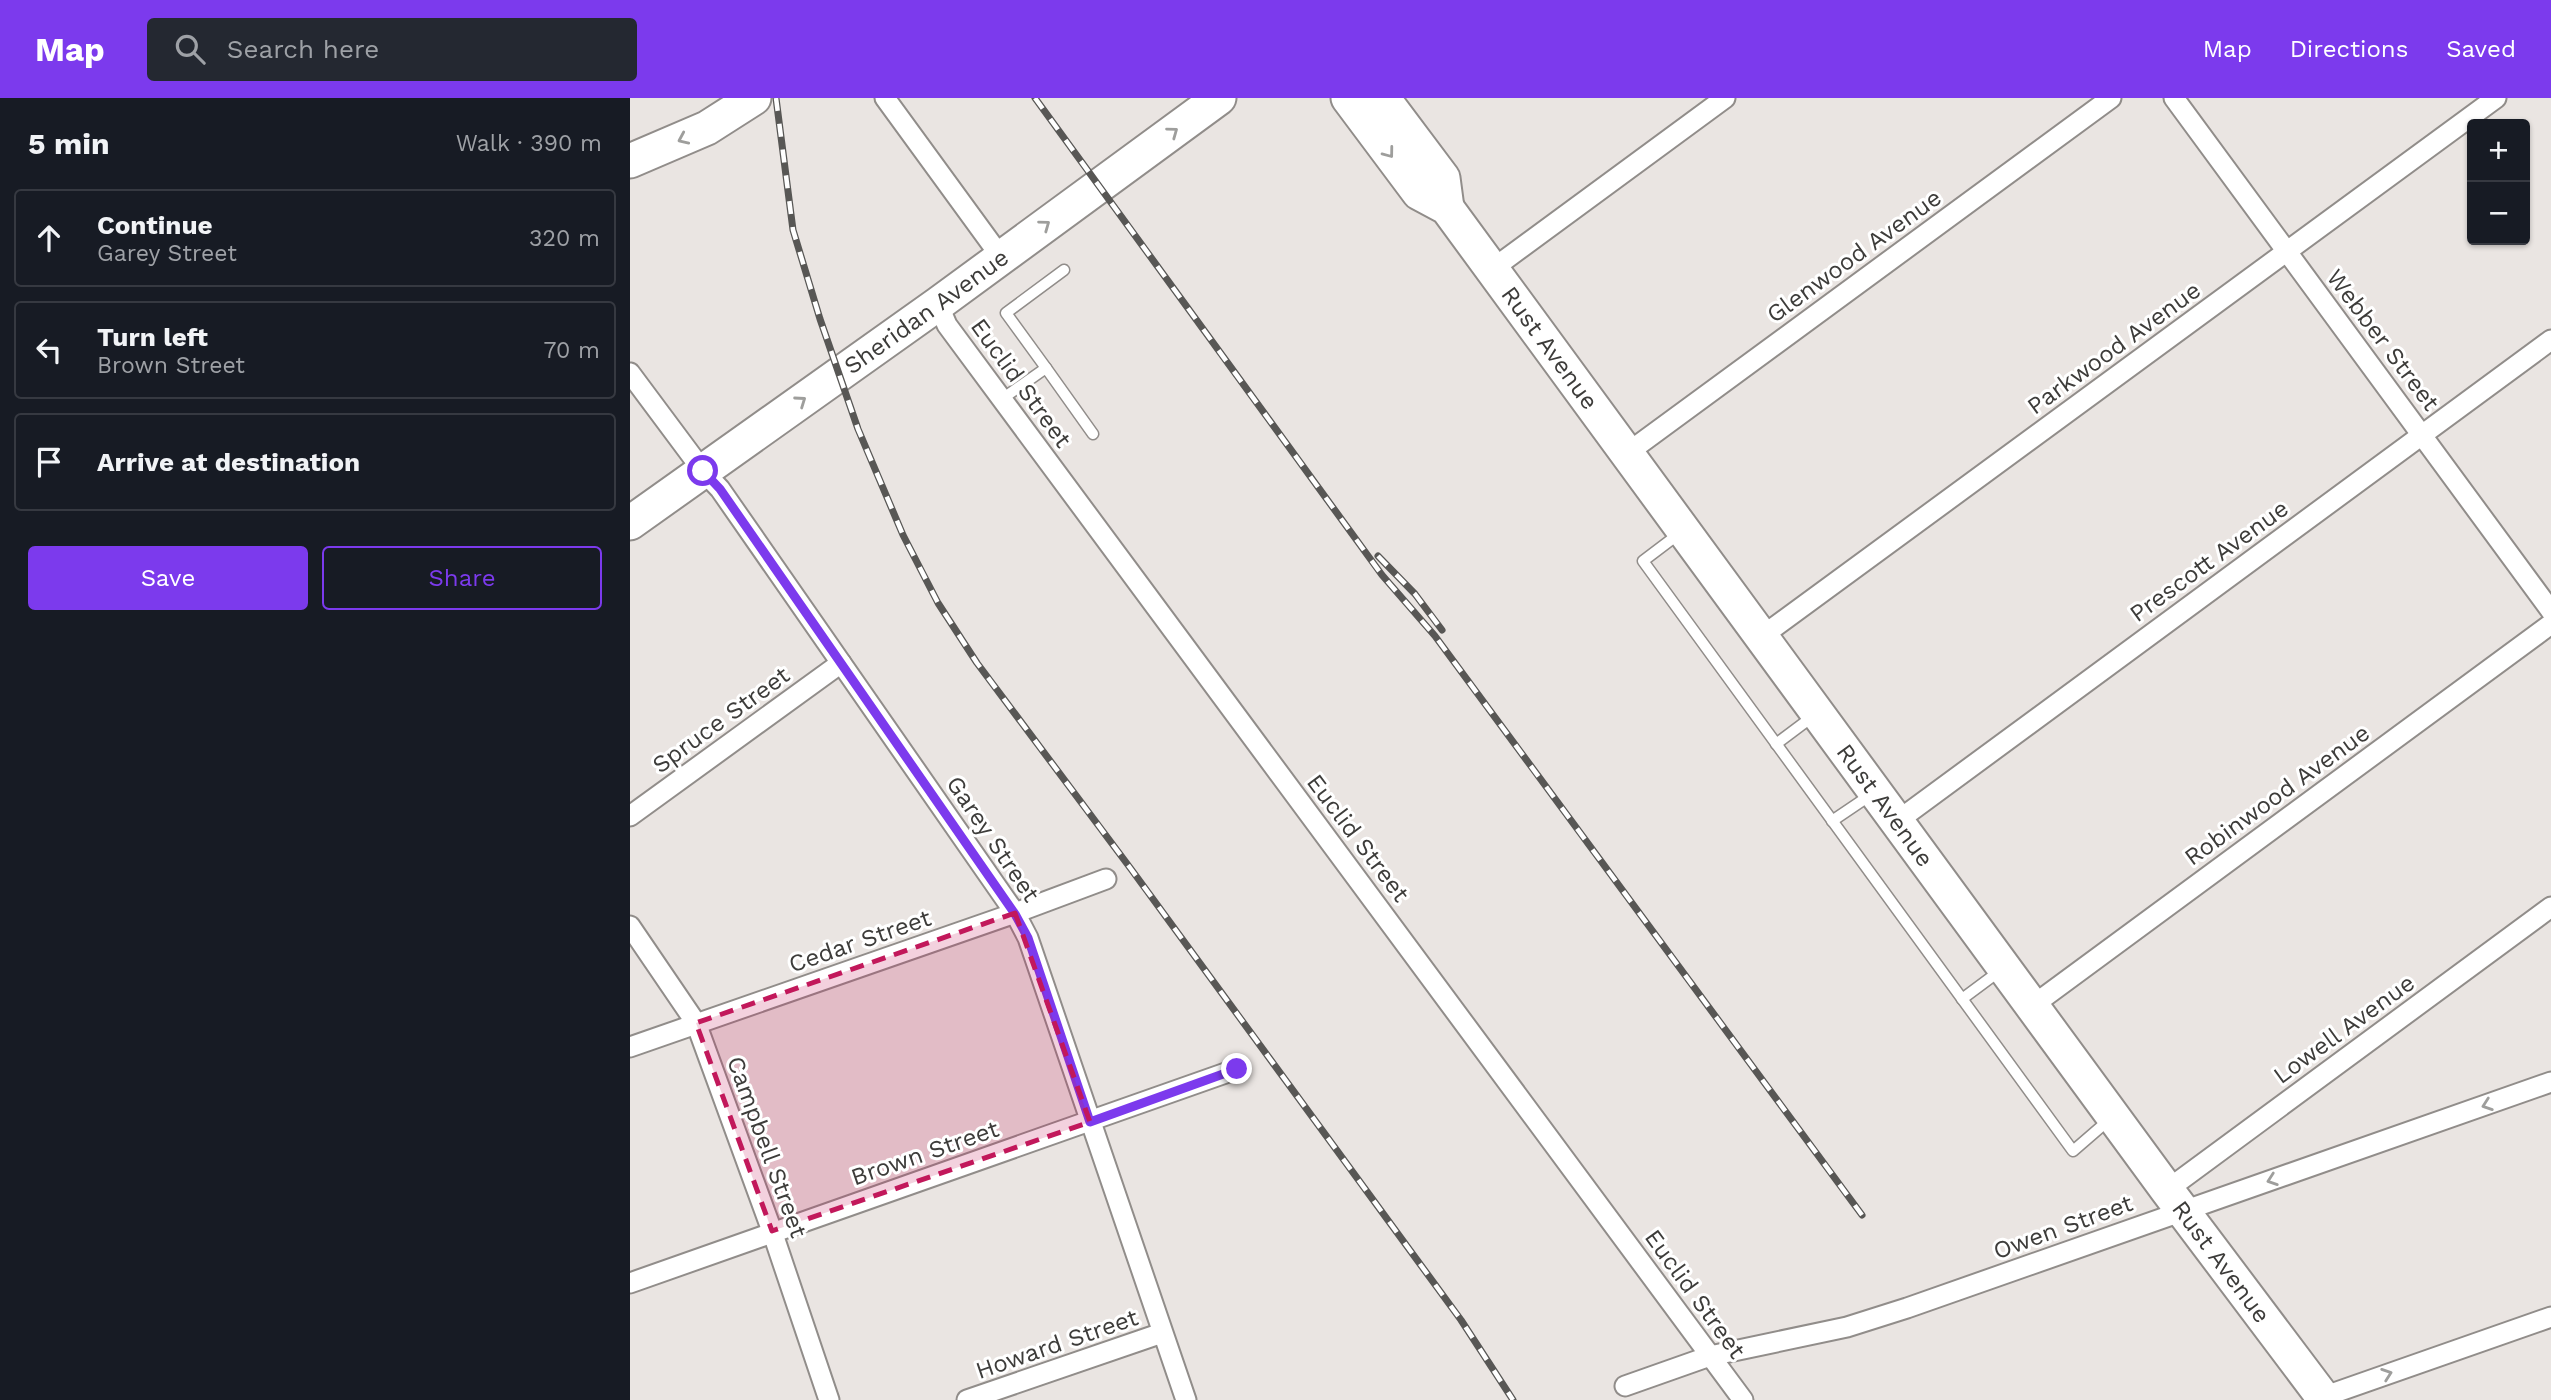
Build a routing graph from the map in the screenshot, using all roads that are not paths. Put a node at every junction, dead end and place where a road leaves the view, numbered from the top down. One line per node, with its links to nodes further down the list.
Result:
1 (754, 98): 10 (highway, one-way to 10)
2 (885, 98): 13 (street)
3 (1219, 98): 13 (highway, Sheridan Avenue, one-way to 3)
4 (1348, 98): 11 (highway, Rust Avenue, one-way to 11)
5 (1383, 98): 11 (highway, Rust Avenue)
6 (1725, 98): 15 (street)
7 (2111, 98): 23 (street, Glenwood Avenue)
8 (2175, 98): 12 (street, Webber Street)
9 (2496, 98): 12 (street, Parkwood Avenue)
10 (630, 161)
11 (1447, 208): 15 (highway, Rust Avenue)
12 (2287, 252): 21 (street, Webber Street); 29 (street, Parkwood Avenue)
13 (1001, 257): 16 (highway, Sheridan Avenue)
14 (1064, 270): 18 (lane)
15 (1491, 270): 23 (highway, Rust Avenue)
16 (938, 304): 20 (street, Euclid Street); 24 (highway, Sheridan Avenue, one-way to 16)
17 (2551, 340): 21 (street, Prescott Avenue)
18 (1046, 368): 20 (lane); 22 (lane)
19 (630, 373): 24 (street, Garey Street)
20 (1002, 399): 55 (street, Euclid Street)
21 (2423, 434): 27 (street, Webber Street); 36 (street, Prescott Avenue)
22 (1093, 435)
23 (1626, 454): 26 (highway, Rust Avenue)
24 (703, 471): 25 (highway, Sheridan Avenue); 30 (street, Garey Street)
25 (630, 523)
26 (1683, 530): 29 (highway, Rust Avenue); 32 (lane)
27 (2551, 611)
28 (2551, 624): 43 (street, Robinwood Avenue)
29 (1761, 637): 31 (highway, Rust Avenue)
30 (841, 663): 34 (street, Spruce Street); 39 (street, Garey Street)
31 (1817, 713): 32 (lane); 33 (highway, Rust Avenue)
32 (1776, 744): 35 (lane)
33 (1874, 792): 35 (lane); 36 (highway, Rust Avenue)
34 (630, 816)
35 (1832, 821): 42 (lane)
36 (1896, 822): 41 (highway, Rust Avenue)
37 (1106, 879): 39 (street, Cedar Street)
38 (2551, 907): 50 (street, Lowell Avenue)
39 (1015, 914): 44 (street, Cedar Street); 49 (street, Garey Street)
40 (630, 926): 44 (street, Campbell Street)
41 (2004, 968): 42 (lane); 43 (highway, Rust Avenue)
42 (1962, 999): 48 (lane)
43 (2032, 1006): 48 (highway, Rust Avenue)
44 (696, 1023): 45 (street, Cedar Street); 51 (street, Campbell Street)
45 (630, 1047)
46 (1237, 1069): 49 (street, Brown Street)
47 (2551, 1082): 50 (street, Owen Street, one-way to 50)
48 (2113, 1116): 50 (highway, Rust Avenue)
49 (1090, 1122): 51 (street, Brown Street); 54 (street, Garey Street)
50 (2175, 1200): 55 (street, Owen Street); 57 (highway, Rust Avenue)
51 (772, 1231): 52 (street, Brown Street); 58 (street, Campbell Street)
52 (630, 1283)
53 (2551, 1317): 57 (street, one-way to 53)
54 (1162, 1333): 59 (street, Howard Street); 60 (street, Garey Street)
55 (1710, 1356): 56 (street, Owen Street); 61 (street, Euclid Street)
56 (1625, 1386)
57 (2320, 1399)
58 (828, 1400)
59 (967, 1400)
60 (1186, 1400)
61 (1742, 1400)

